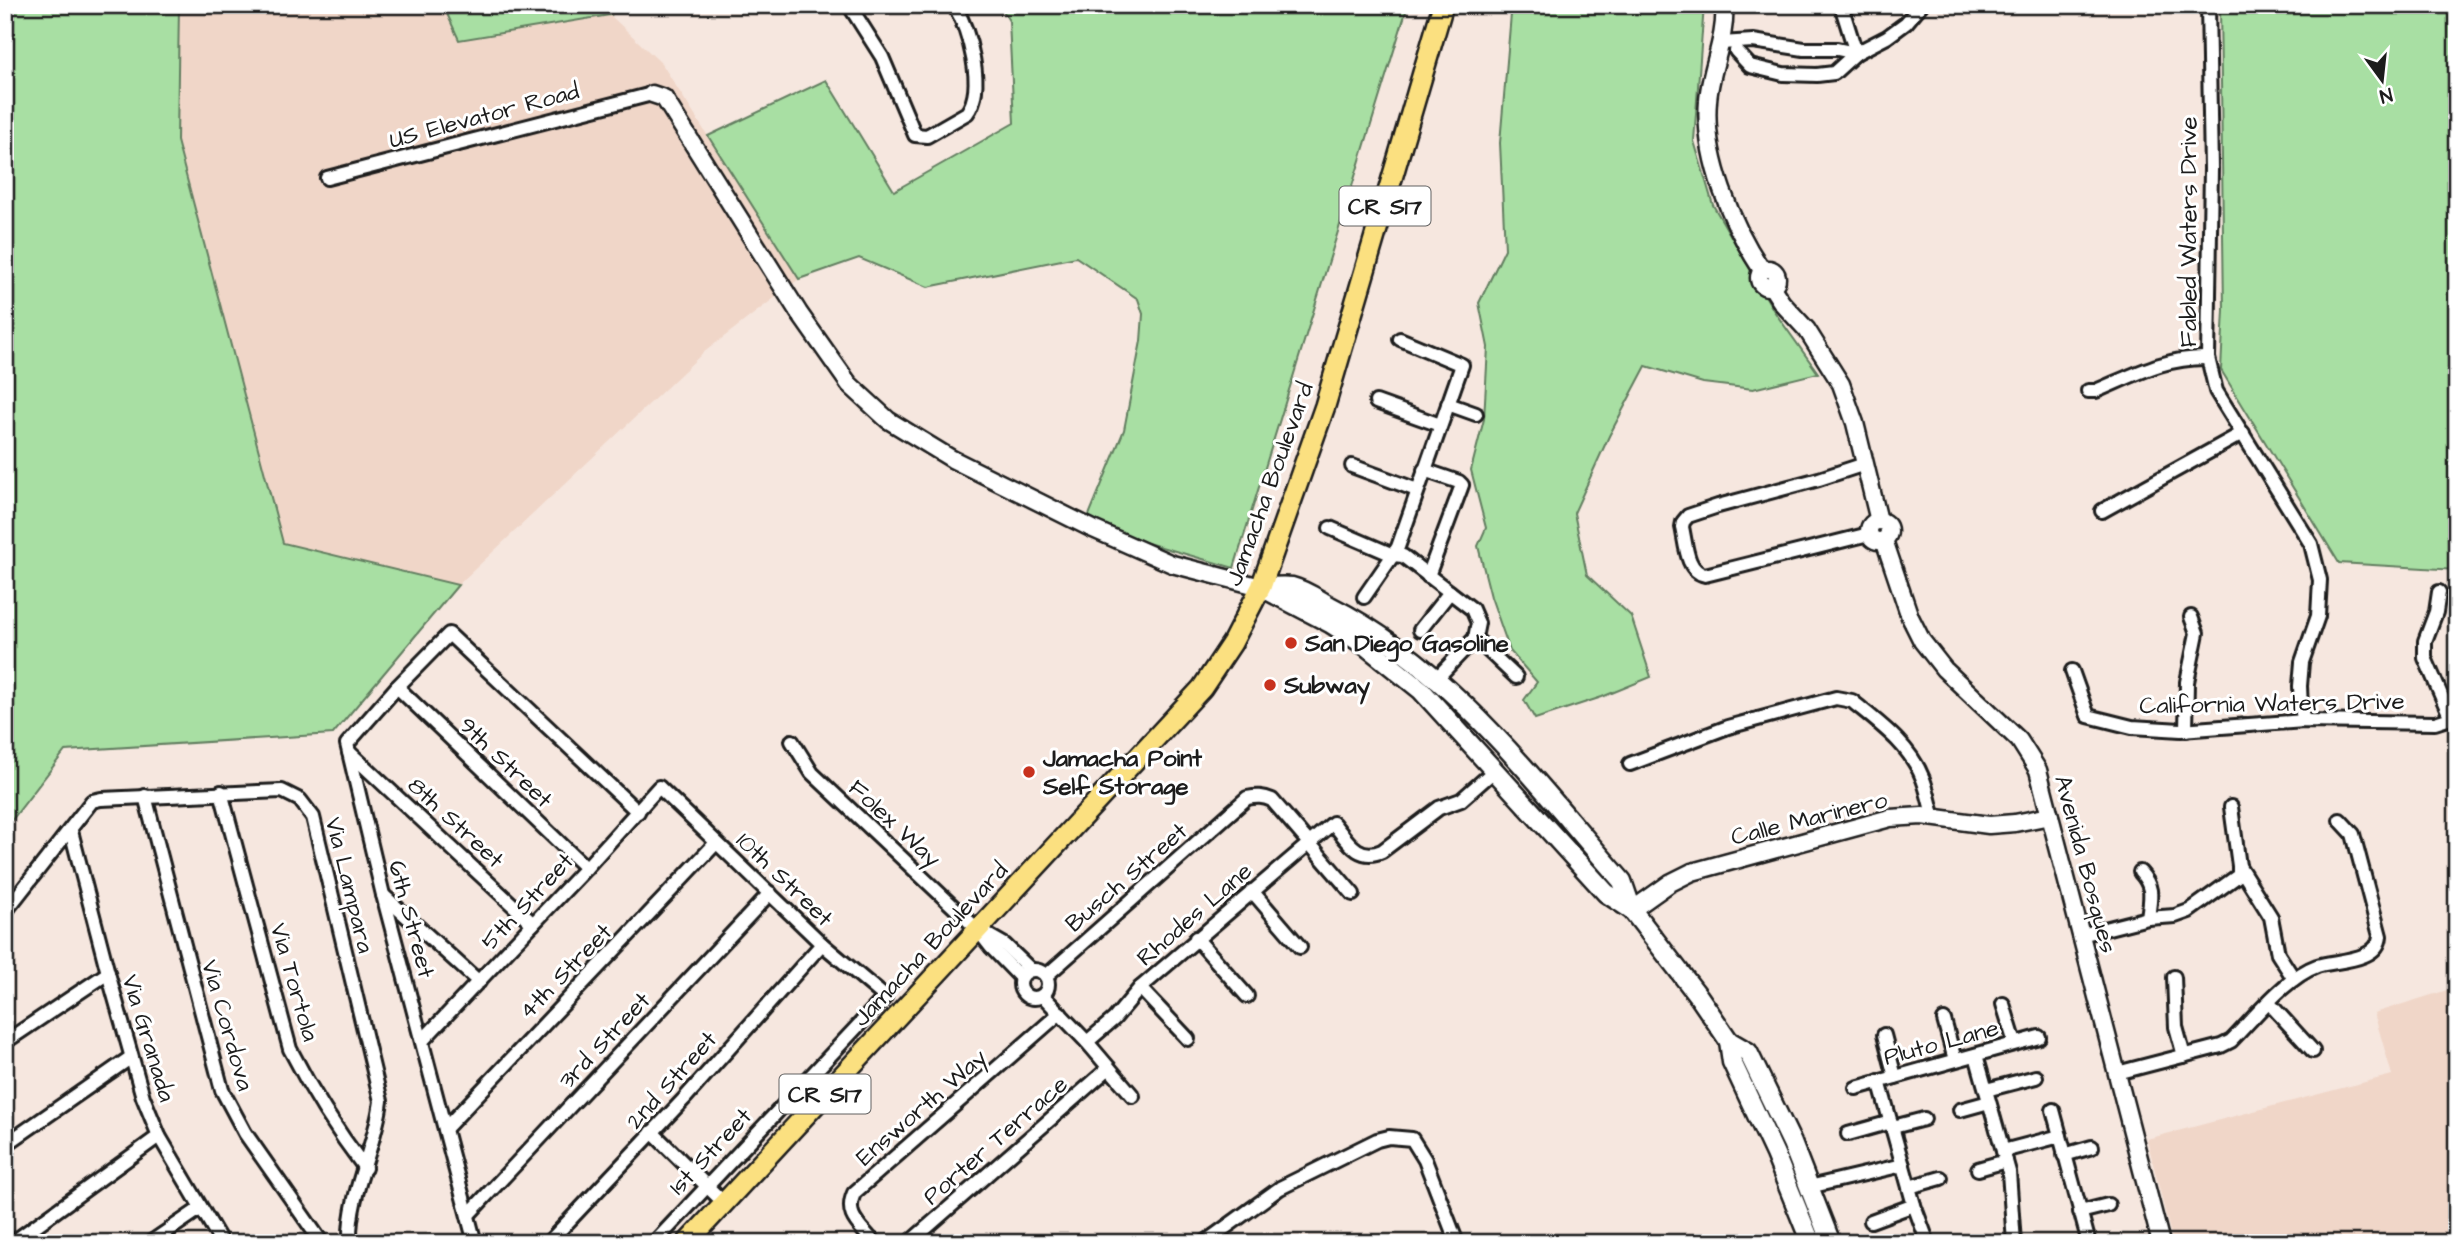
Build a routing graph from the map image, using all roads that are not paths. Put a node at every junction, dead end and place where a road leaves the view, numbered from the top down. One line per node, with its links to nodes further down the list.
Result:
1 (849, 5): 2 (street)
2 (954, 5)
3 (1443, 5): 29 (main road, Jamacha Boulevard / CR S17)
4 (1724, 5): 8 (street)
5 (1841, 5): 9 (street)
6 (1921, 5): 9 (street)
7 (2208, 5): 13 (street, Fabled Waters Drive)
8 (1721, 43): 9 (street); 9 (street); 20 (street, Avenida Bosques)
9 (1856, 53)
10 (652, 94): 11 (street, US Elevator Road); 29 (street)
11 (327, 178)
12 (1400, 339): 16 (street)
13 (2208, 358): 14 (street); 19 (street, Fabled Waters Drive)
14 (2088, 391)
15 (1376, 402): 18 (street)
16 (1448, 404): 17 (street); 18 (street)
17 (1476, 414)
18 (1440, 425): 22 (street)
19 (2243, 433): 24 (street); 42 (street, Fabled Waters Drive)
20 (1865, 464): 26 (street, Avenida Bosques); 26 (street)
21 (1352, 466): 23 (street)
22 (1424, 470): 23 (street); 28 (street)
23 (1417, 490): 27 (street)
24 (2102, 512)
25 (1330, 528): 27 (street)
26 (1877, 531): 53 (street, Avenida Bosques)
27 (1393, 555): 28 (street); 32 (street)
28 (1428, 576): 30 (street)
29 (1261, 587): 36 (main road); 39 (main road); 71 (main road, Jamacha Boulevard / CR S17)
30 (1450, 592): 34 (street); 35 (street)
31 (2439, 592): 41 (street)
32 (1364, 597)
33 (2190, 617): 43 (street)
34 (1420, 630)
35 (1475, 638): 38 (street); 39 (street)
36 (1372, 650): 39 (main road); 47 (main road)
37 (2072, 671): 43 (street, California Waters Drive)
38 (1516, 677)
39 (1436, 679): 54 (main road)
40 (397, 687): 45 (street); 52 (street); 61 (street, 9th Street)
41 (2454, 717): 42 (street, California Waters Drive)
42 (2304, 721): 43 (street, California Waters Drive)
43 (2186, 730)
44 (792, 741): 71 (street, Folex Way)
45 (349, 751): 66 (street, 6th Street); 70 (street, 8th Street)
46 (1630, 764): 55 (street)
47 (1496, 770): 54 (main road); 58 (street, Rhodes Lane); 67 (main road)
48 (659, 787): 52 (street, 5th Street); 59 (street, 10th Street)
49 (221, 792): 50 (street, Via Lampara); 126 (street, Via Tortola); 126 (street, Via Lampara)
50 (145, 796): 57 (street, Via Lampara); 142 (street, Via Cordova)
51 (2231, 807): 60 (street)
52 (638, 812): 61 (street, 5th Street)
53 (2050, 816): 55 (street, Calle Marinero); 72 (street, Avenida Bosques)
54 (1567, 818): 67 (main road)
55 (1934, 818): 67 (street, Calle Marinero)
56 (2340, 820): 80 (street)
57 (71, 831): 68 (street, Via Lampara); 76 (street, Via Granada)
58 (1310, 842): 63 (street, Rhodes Lane); 65 (street, Busch Street); 78 (street, Busch Street)
59 (716, 843): 64 (street, 10th Street); 115 (street, 4th Street)
60 (2239, 866): 69 (street); 80 (street)
61 (586, 868): 70 (street, 5th Street)
62 (2140, 872): 69 (street)
63 (1252, 891): 73 (street, Rhodes Lane); 75 (street)
64 (770, 893): 74 (street, 10th Street); 137 (street, 3rd Street)
65 (1353, 894)
66 (383, 895): 81 (street); 93 (street, 6th Street)
67 (1632, 910): 94 (main road)
68 (5, 912)
69 (2148, 918): 72 (street)
70 (533, 924): 81 (street, 5th Street)
71 (977, 929): 77 (street, Folex Way); 132 (main road, Jamacha Boulevard / CR S17)
72 (2081, 935): 104 (street, Avenida Bosques)
73 (1196, 938): 82 (street, Rhodes Lane); 84 (street)
74 (822, 944): 85 (street, 10th Street); 116 (street, 2nd Street)
75 (1300, 947)
76 (107, 973): 95 (street); 101 (street, Via Granada)
77 (1026, 974): 78 (street); 83 (street)
78 (1046, 976): 83 (street)
79 (2174, 977): 100 (street)
80 (2294, 979): 86 (street)
81 (479, 982): 93 (street, 5th Street)
82 (1140, 988): 92 (street); 96 (street, Rhodes Lane)
83 (1043, 996): 88 (street)
84 (1247, 996)
85 (885, 997): 129 (street, 1st Street)
86 (2269, 1003): 98 (street); 100 (street)
87 (2003, 1004): 97 (street)
88 (1060, 1013): 96 (street); 148 (street, Ensworth Way)
89 (1944, 1020): 102 (street)
90 (1884, 1035): 105 (street)
91 (2039, 1037): 97 (street, Pluto Lane)
92 (1188, 1040)
93 (422, 1041): 115 (street, 6th Street)
94 (1729, 1041): 122 (main road); 131 (main road)
95 (5, 1042)
96 (1087, 1042): 103 (street)
97 (2015, 1044): 99 (street, Pluto Lane)
98 (2313, 1051)
99 (1976, 1055): 102 (street, Pluto Lane); 110 (street)
100 (2184, 1056): 104 (street)
101 (130, 1058): 118 (street, Via Granada); 120 (street)
102 (1955, 1060): 105 (street, Pluto Lane)
103 (1109, 1068): 109 (street); 149 (street, Porter Terrace)
104 (2117, 1073): 157 (street, Avenida Bosques)
105 (1895, 1077): 107 (street, Pluto Lane)
106 (2036, 1077): 110 (street)
107 (1880, 1081): 108 (street, Pluto Lane); 114 (street)
108 (1856, 1088)
109 (1133, 1096)
110 (1987, 1096): 111 (street); 124 (street)
111 (1960, 1110)
112 (2053, 1110): 119 (street)
113 (1924, 1119): 114 (street)
114 (1892, 1125): 117 (street); 125 (street)
115 (445, 1129): 137 (street, 6th Street)
116 (652, 1132): 129 (street); 145 (street, 2nd Street)
117 (1848, 1134)
118 (159, 1136): 135 (street, Via Granada); 139 (street)
119 (2060, 1136): 123 (street); 124 (street)
120 (5, 1145)
121 (2092, 1147): 123 (street)
122 (1775, 1154): 131 (main road); 152 (main road)
123 (2064, 1155): 136 (street)
124 (2004, 1156): 127 (street); 155 (street)
125 (1903, 1165): 130 (street); 131 (street)
126 (365, 1168): 143 (street, Via Lampara)
127 (1978, 1170)
128 (1941, 1178): 130 (street)
129 (707, 1184): 132 (street); 146 (street, 1st Street)
130 (1909, 1187): 133 (street)
131 (1809, 1188): 153 (main road)
132 (724, 1203): 147 (main road, Jamacha Boulevard / CR S17)
133 (1914, 1205): 138 (street); 154 (street)
134 (2108, 1205): 136 (street)
135 (201, 1208): 140 (street); 141 (street, Via Granada)
136 (2080, 1212): 156 (street)
137 (468, 1215): 144 (street, 6th Street)
138 (1871, 1221)
139 (12, 1243)
140 (150, 1243)
141 (222, 1243)
142 (322, 1243)
143 (350, 1243)
144 (475, 1243)
145 (548, 1243)
146 (654, 1243)
147 (687, 1243)
148 (874, 1243)
149 (909, 1243)
150 (1204, 1243): 151 (street)
151 (1457, 1243)
152 (1811, 1243)
153 (1831, 1243)
154 (1928, 1243)
155 (2014, 1243)
156 (2089, 1243)
157 (2161, 1243)

